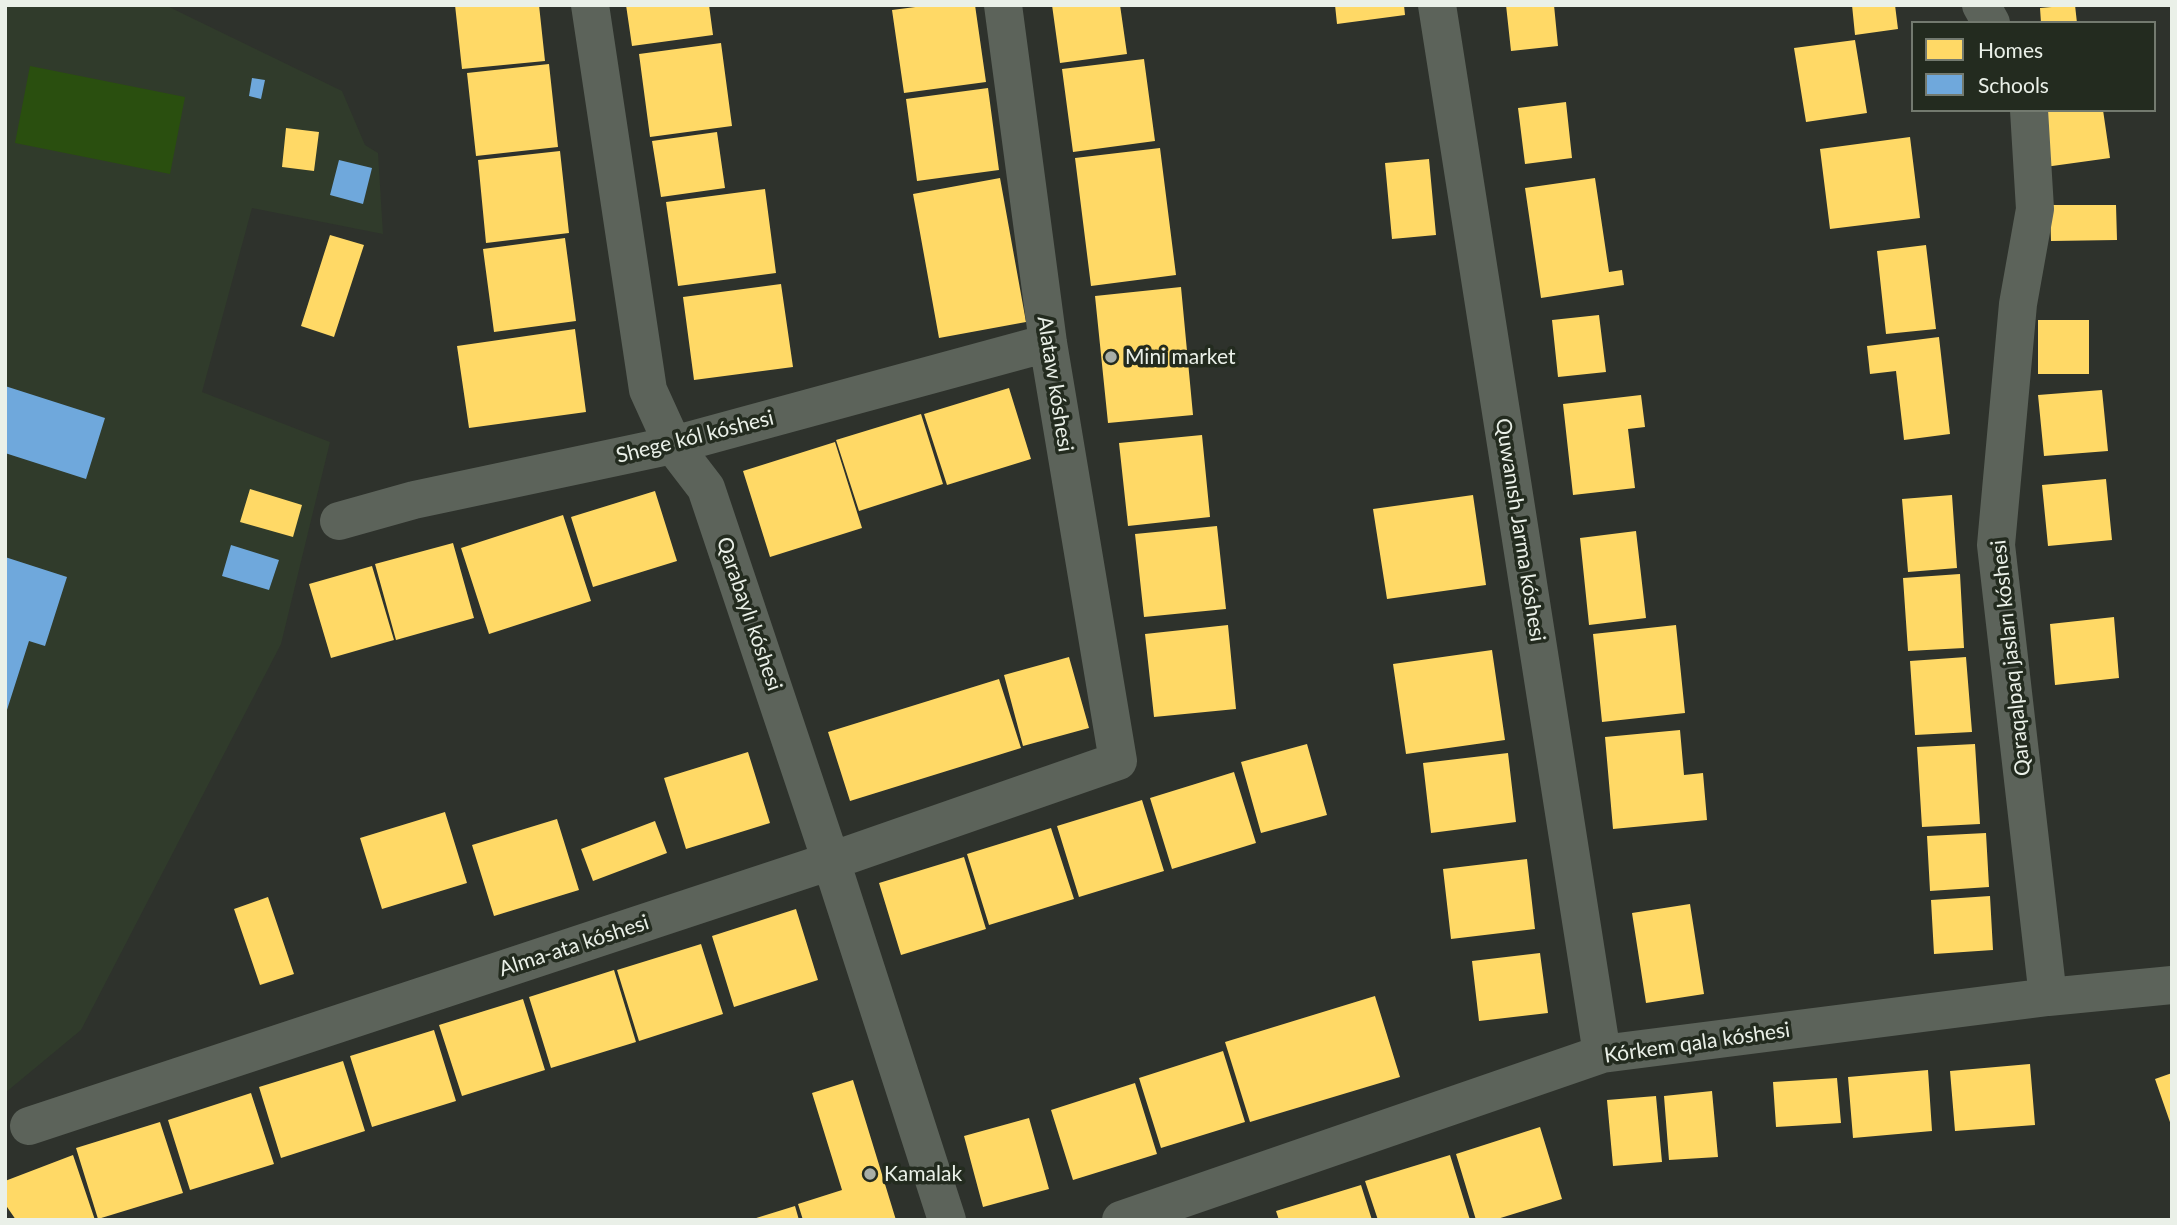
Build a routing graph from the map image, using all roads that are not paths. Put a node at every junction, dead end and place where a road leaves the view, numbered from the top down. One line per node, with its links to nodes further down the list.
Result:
1 (590, 5): 8 (street, Qarabaylı kóshesi)
2 (1003, 5): 7 (street, Alataw kóshesi)
3 (1437, 5): 14 (street, Quwanısh Jarma kóshesi)
4 (1981, 5): 5 (street)
5 (1990, 21)
6 (2029, 112): 13 (street, Qaraqalpaq jasları kóshesi)
7 (1048, 343): 8 (street, Shege kól kóshesi); 10 (street, Alataw kóshesi)
8 (673, 445): 9 (street, Shege kól kóshesi); 11 (street, Qarabaylı kóshesi)
9 (339, 521)
10 (1118, 761): 11 (street, Alma-ata kóshesi)
11 (831, 860): 15 (street, Alma-ata kóshesi); 16 (street, Qarabaylı kóshesi)
12 (2172, 985): 13 (street, Kórkem qala kóshesi)
13 (2048, 996): 14 (street, Kórkem qala kóshesi)
14 (1602, 1054): 17 (street, Kórkem qala kóshesi)
15 (29, 1126)
16 (947, 1220)
17 (1121, 1220)

